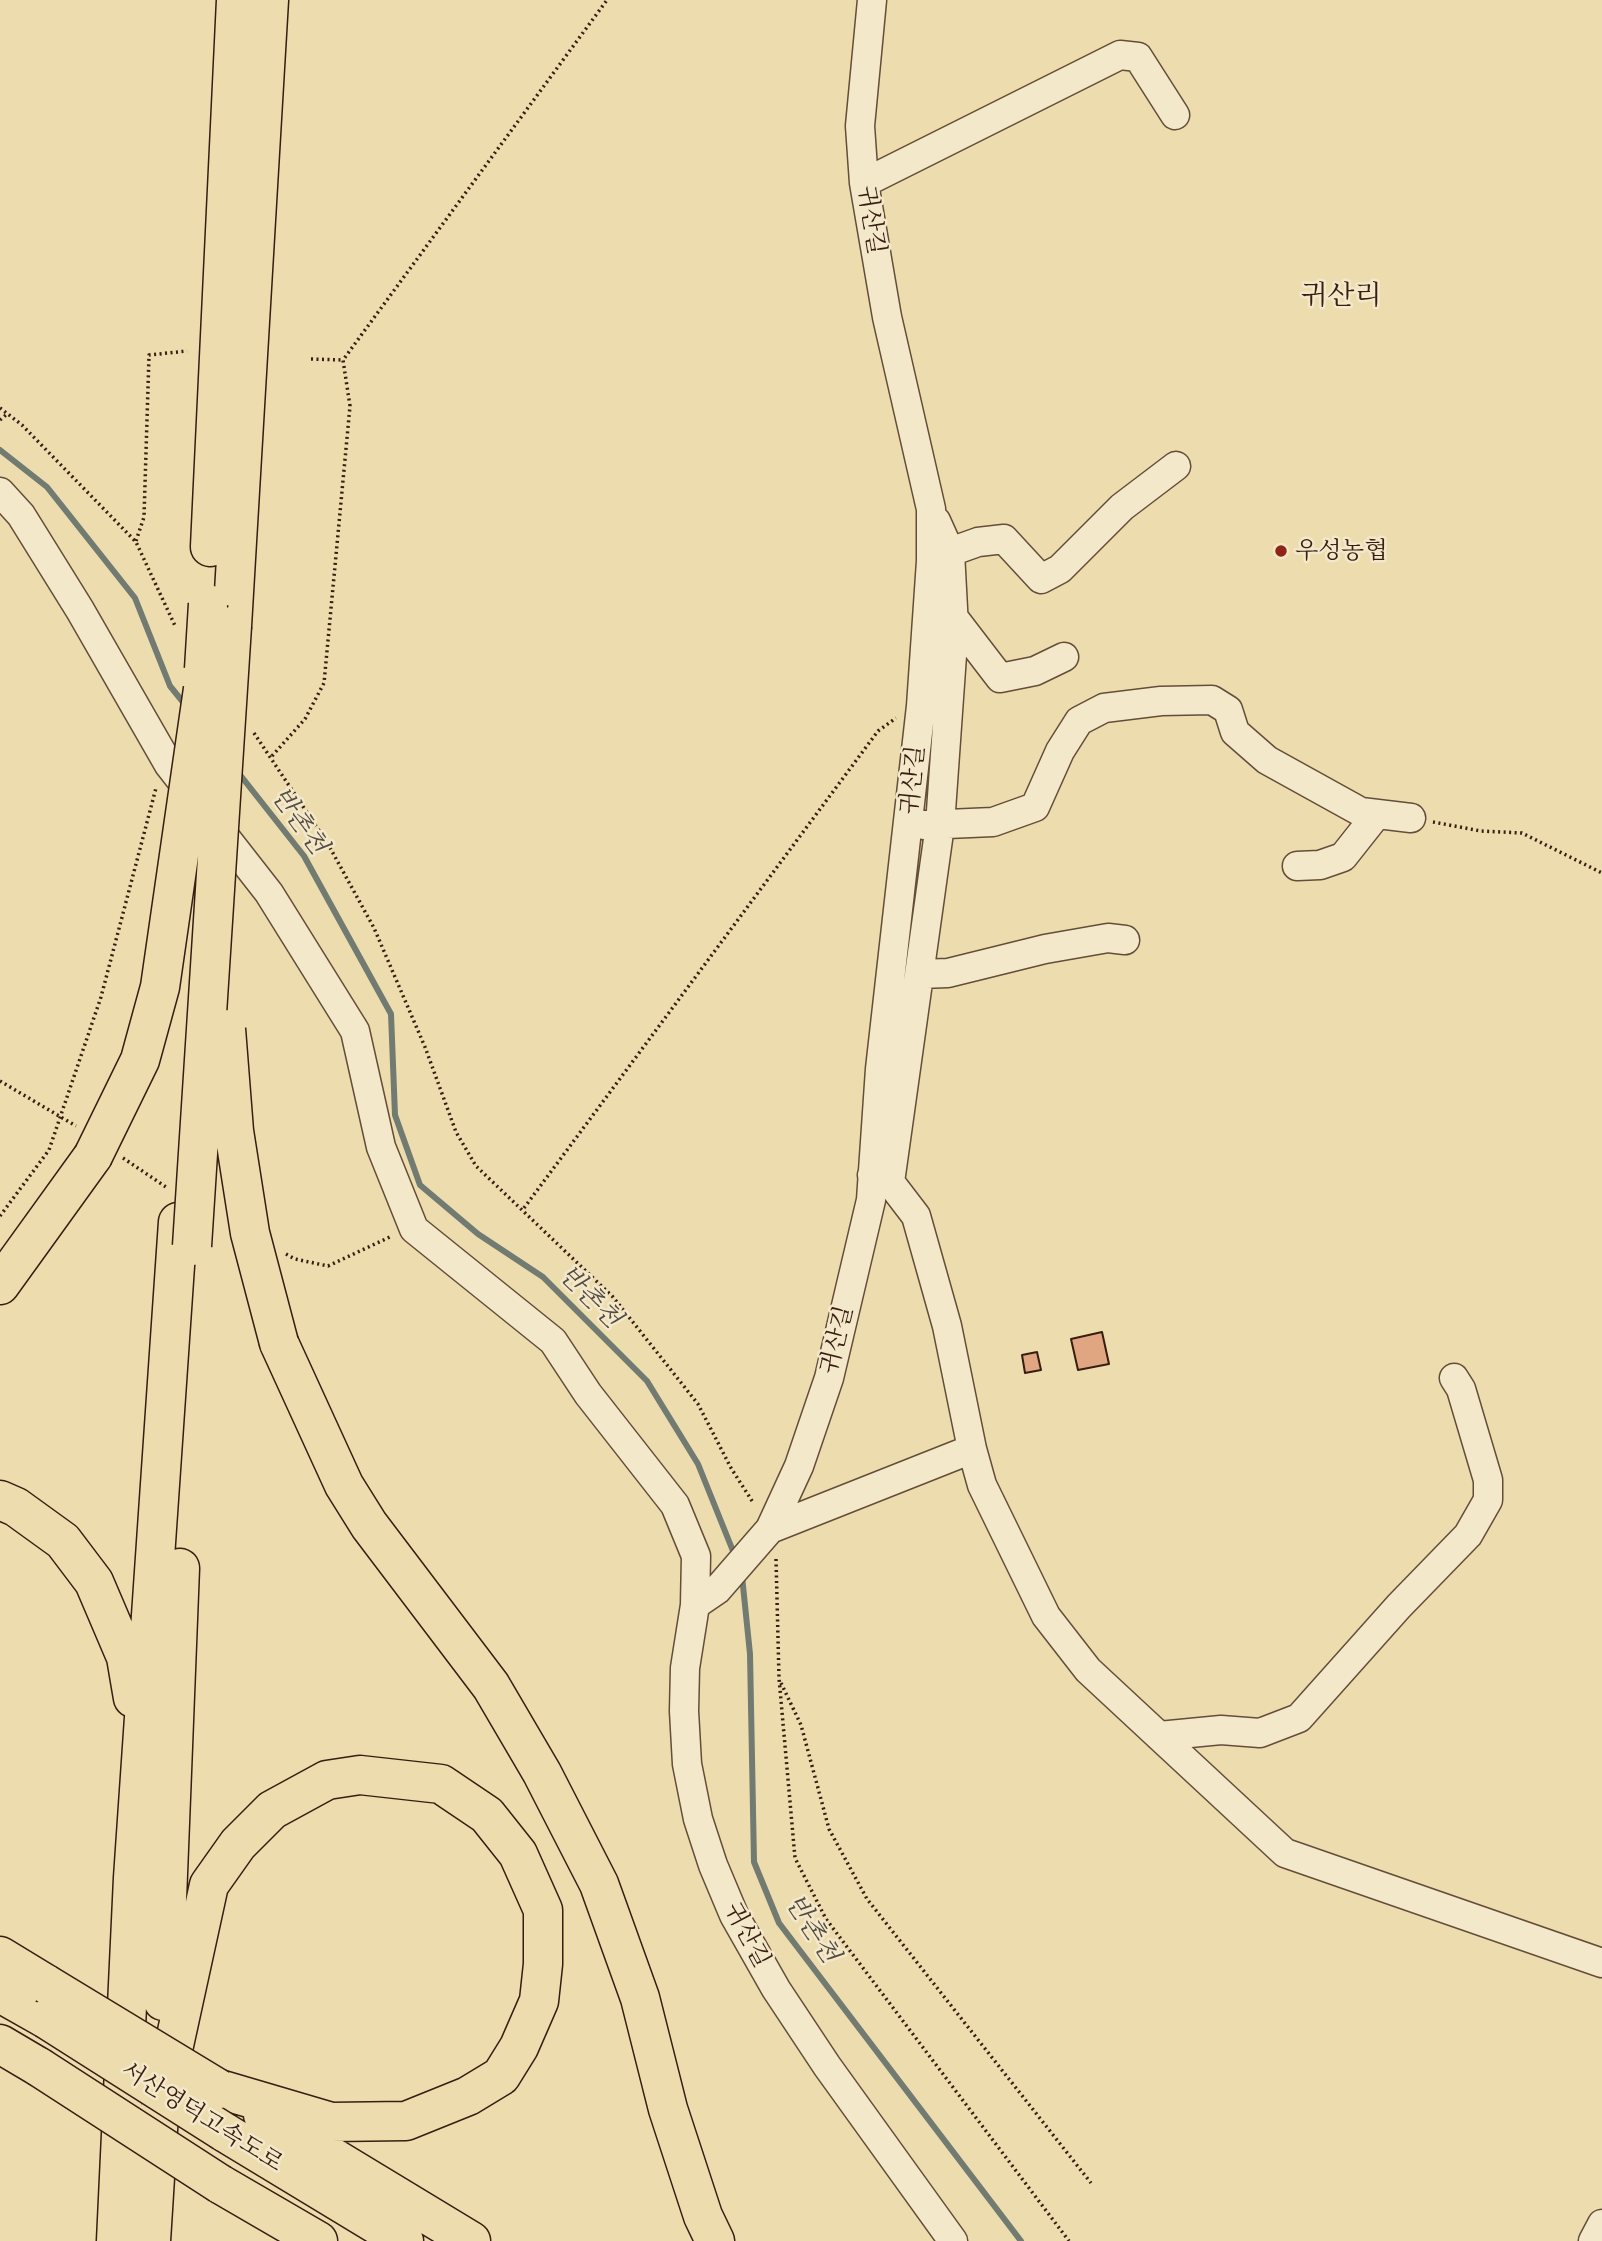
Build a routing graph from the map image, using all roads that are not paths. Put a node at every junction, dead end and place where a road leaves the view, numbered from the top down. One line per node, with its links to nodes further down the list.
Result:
1 (236, 0): 10 (highway)
2 (269, 0): 10 (highway)
3 (872, 0): 5 (street, 귀산길)
4 (1175, 116): 5 (street)
5 (864, 183): 8 (street, 귀산길)
6 (1176, 466): 9 (street)
7 (0, 492): 29 (street, 귀산길)
8 (931, 509): 9 (street); 16 (street, 귀산길)
9 (950, 552): 11 (street)
10 (220, 615): 13 (highway, bridge); 19 (highway, bridge)
11 (954, 618): 12 (street); 17 (street)
12 (1064, 657)
13 (203, 689): 23 (highway, bridge); 24 (highway, bridge)
14 (1377, 814): 15 (street); 17 (street); 18 (street)
15 (1411, 818)
16 (908, 825): 17 (street); 22 (street, 귀산길)
17 (940, 825): 21 (street)
18 (1297, 866)
19 (215, 894): 23 (highway, bridge); 45 (highway, bridge)
20 (1125, 940): 21 (street)
21 (920, 974): 22 (street)
22 (881, 1179): 26 (street); 28 (street, 귀산길)
23 (185, 1234): 31 (highway); 38 (highway)
24 (0, 1285)
25 (1454, 1378): 30 (street)
26 (972, 1449): 28 (street); 30 (street)
27 (0, 1500): 31 (highway)
28 (764, 1537): 29 (street)
29 (706, 1597): 46 (street, 귀산길)
30 (1159, 1736): 33 (street)
31 (133, 1878): 40 (highway)
32 (0, 1956): 35 (highway)
33 (1602, 1963)
34 (0, 1993): 35 (highway, 서산영덕고속도로)
35 (46, 2001): 37 (highway, bridge); 43 (highway, 서산영덕고속도로, bridge)
36 (0, 2044): 42 (highway, 서산영덕고속도로, bridge)
37 (219, 2089): 38 (highway); 44 (highway)
38 (159, 2114): 41 (highway)
39 (1602, 2224): 47 (street)
40 (116, 2241)
41 (150, 2241)
42 (318, 2241)
43 (404, 2241)
44 (471, 2241)
45 (715, 2241)
46 (953, 2241)
47 (1593, 2241)

